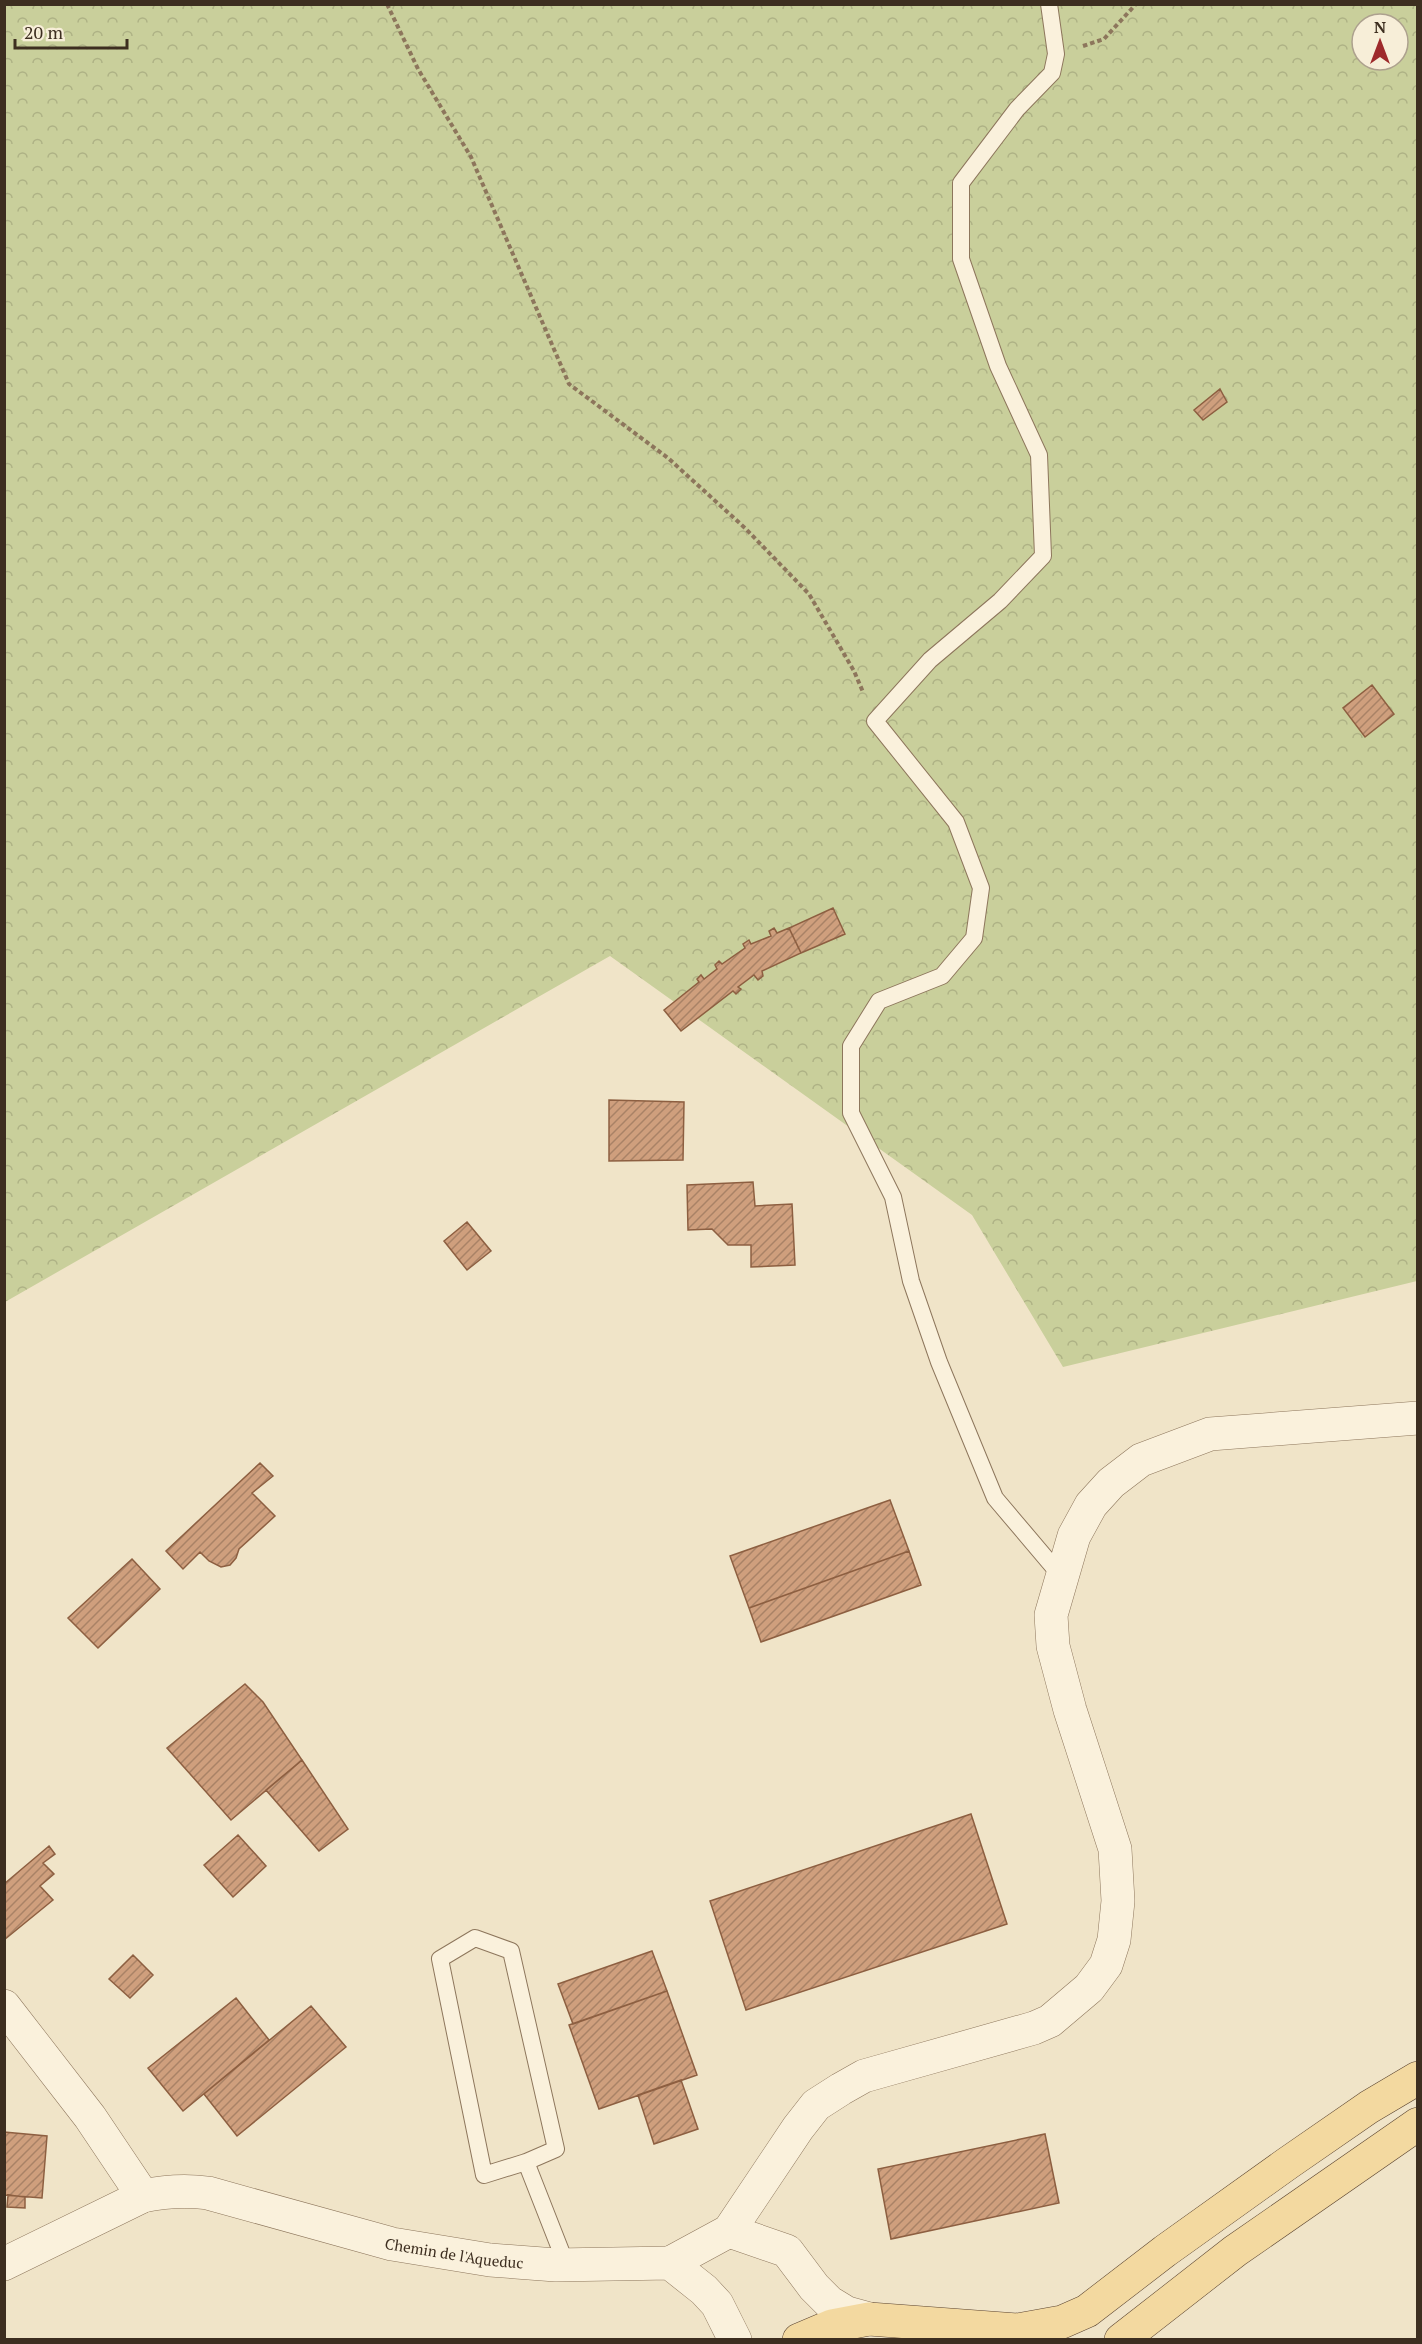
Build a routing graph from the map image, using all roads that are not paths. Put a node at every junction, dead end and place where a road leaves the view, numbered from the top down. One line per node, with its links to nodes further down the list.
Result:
1 (1049, 4): 3 (lane)
2 (1418, 1418): 3 (street)
3 (1061, 1576): 9 (street)
4 (4, 2006): 8 (street)
5 (1418, 2078): 14 (main road)
6 (1418, 2124): 18 (main road)
7 (526, 2162): 7 (lane); 12 (lane)
8 (144, 2196): 11 (street, Chemin de l'Aqueduc); 12 (street, Chemin de l'Aqueduc)
9 (729, 2231): 10 (street); 13 (street)
10 (670, 2263): 12 (street, Chemin de l'Aqueduc); 15 (street)
11 (4, 2264)
12 (566, 2264)
13 (869, 2319): 14 (main road); 16 (main road)
14 (907, 2322): 17 (main road)
15 (735, 2340)
16 (799, 2340)
17 (953, 2340)
18 (1121, 2340)

